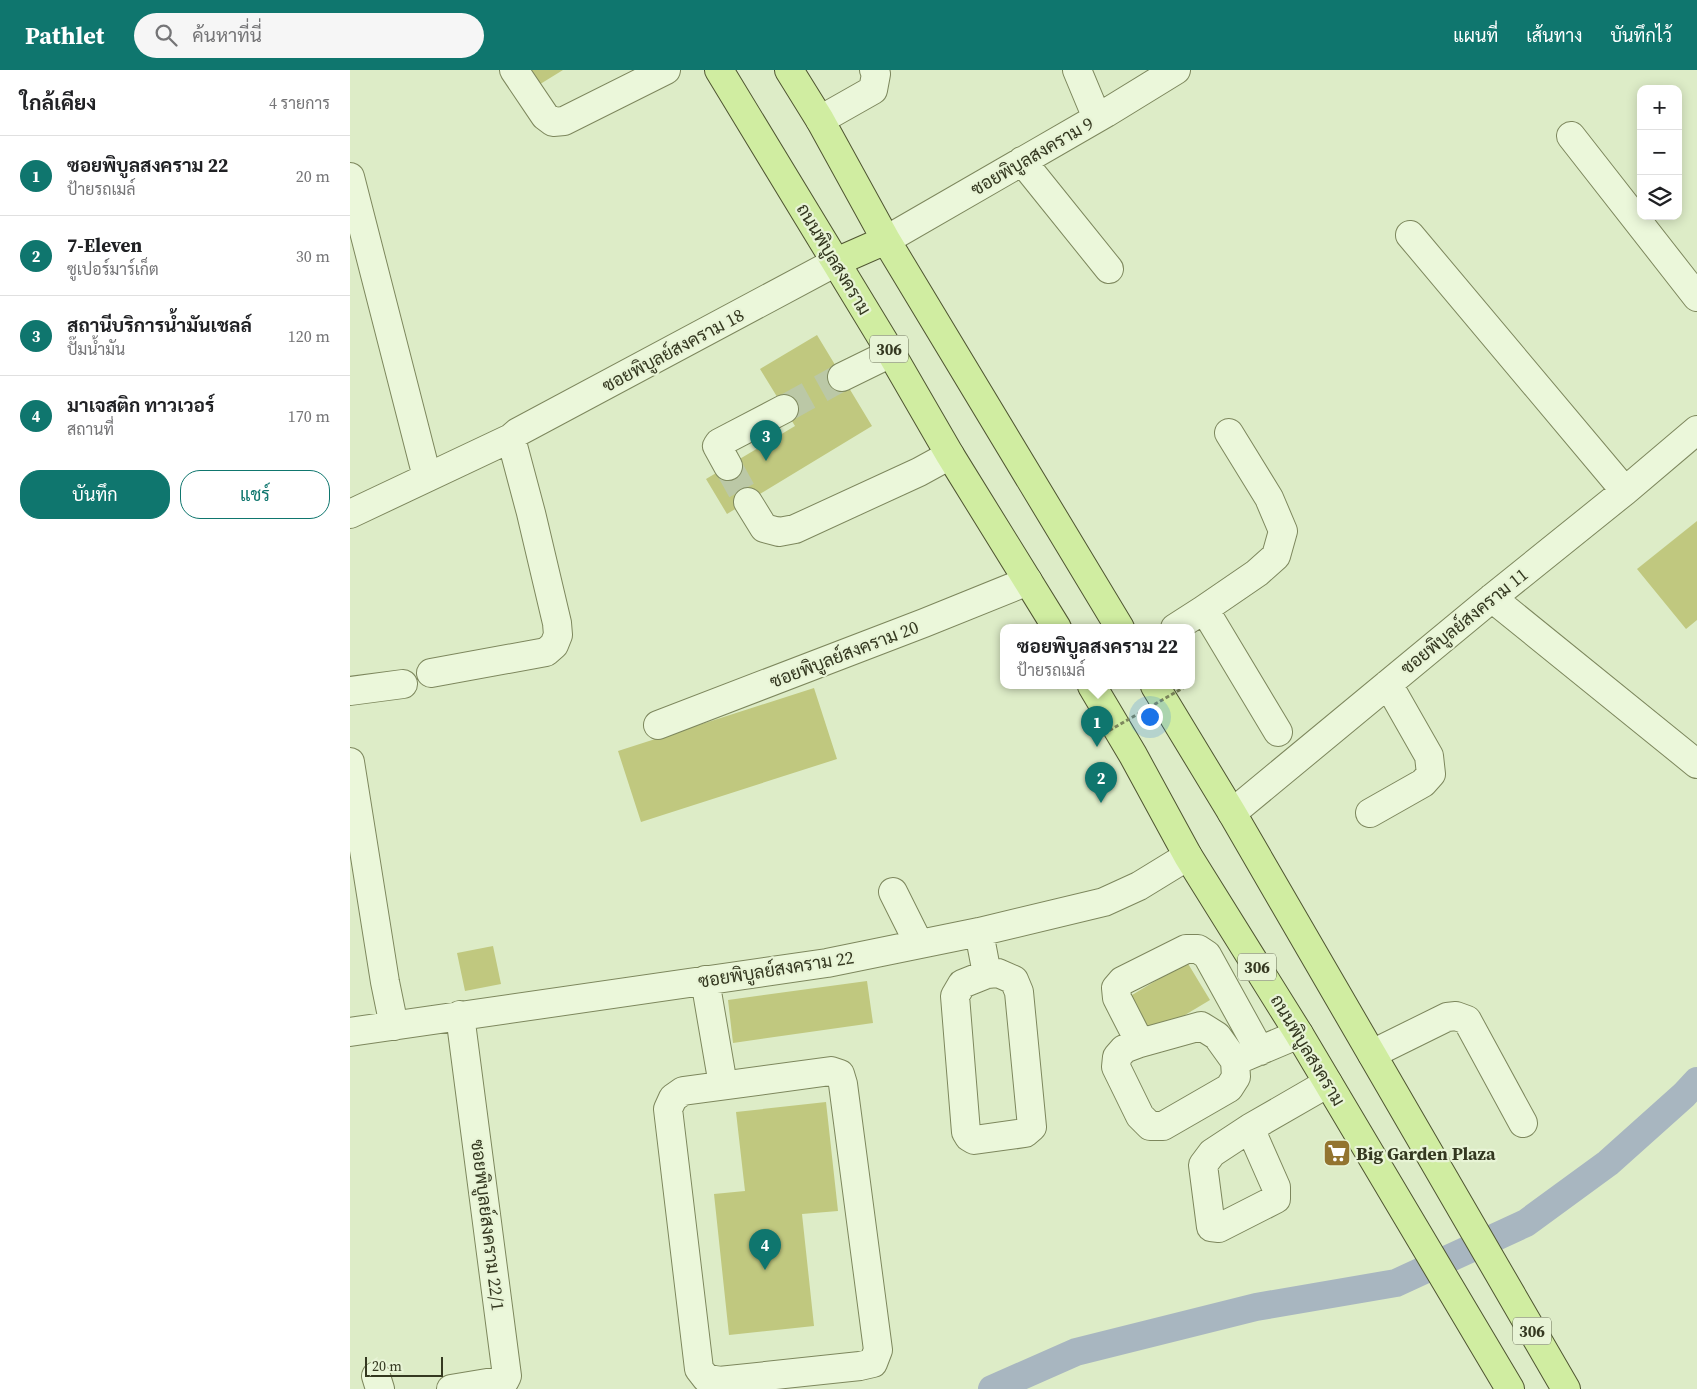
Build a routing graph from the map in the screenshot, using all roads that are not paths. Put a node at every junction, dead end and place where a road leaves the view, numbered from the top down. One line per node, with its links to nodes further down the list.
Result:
1 (514, 70): 2 (street)
2 (666, 70)
3 (719, 70): 15 (main road, ถนนพิบูลสงคราม / 306)
4 (789, 70): 9 (main road)
5 (874, 70): 9 (street)
6 (1077, 70): 8 (street)
7 (1176, 70): 8 (street, ซอยพิบูลสงคราม 9)
8 (1097, 118): 11 (street, ซอยพิบูลสงคราม 9)
9 (820, 120): 14 (main road)
10 (1571, 136): 17 (street)
11 (1022, 161): 14 (street, ซอยพิบูลสงคราม 9); 16 (street)
12 (350, 176): 26 (street)
13 (1410, 235): 27 (street)
14 (886, 240): 15 (main road); 34 (main road)
15 (836, 262): 18 (main road, ถนนพิบูลสงคราม / 306); 23 (street, ซอยพิบูลย์สงคราม 18)
16 (1109, 269)
17 (1697, 297)
18 (891, 353): 19 (street); 24 (main road, ถนนพิบูลสงคราม / 306)
19 (842, 377)
20 (784, 408): 25 (street)
21 (1697, 430): 27 (street, ซอยพิบูลย์สงคราม 11)
22 (1229, 433): 32 (street)
23 (510, 438): 26 (street, ซอยพิบูลย์สงคราม 18); 36 (street)
24 (950, 455): 28 (street); 30 (main road, ถนนพิบูลสงคราม / 306)
25 (728, 466)
26 (427, 477): 29 (street, ซอยพิบูลย์สงคราม 18)
27 (1625, 492): 31 (street, ซอยพิบูลย์สงคราม 11)
28 (748, 502)
29 (350, 514)
30 (1028, 581): 33 (main road, ถนนพิบูลสงคราม / 306); 42 (street, ซอยพิบูลย์สงคราม 20)
31 (1492, 598): 38 (street, ซอยพิบูลย์สงคราม 11); 45 (street)
32 (1203, 610): 35 (street); 43 (street)
33 (1055, 624)
34 (1118, 624)
35 (1181, 624)
36 (430, 673)
37 (403, 684): 41 (street)
38 (1388, 684): 46 (street, ซอยพิบูลย์สงคราม 11); 47 (street)
39 (1094, 689): 48 (main road, ถนนพิบูลสงคราม / 306)
40 (1157, 689): 46 (main road, 306)
41 (350, 691)
42 (658, 725)
43 (1278, 732)
44 (350, 762): 55 (street)
45 (1697, 764)
46 (1232, 813): 60 (main road, 306)
47 (1370, 813)
48 (1188, 856): 50 (street, ซอยพิบูลย์สงคราม 22); 57 (main road, ถนนพิบูลสงคราม / 306)
49 (893, 892): 51 (street)
50 (979, 932): 51 (street, ซอยพิบูลย์สงคราม 22); 52 (street)
51 (920, 944): 53 (street, ซอยพิบูลย์สงคราม 22)
52 (987, 974): 52 (street)
53 (705, 980): 54 (street, ซอยพิบูลย์สงคราม 22); 63 (street)
54 (460, 1016): 55 (street, ซอยพิบูลย์สงคราม 22); 66 (street, ซอยพิบูลย์สงคราม 22/1)
55 (394, 1026): 56 (street, ซอยพิบูลย์สงคราม 22)
56 (350, 1032)
57 (1299, 1034): 59 (street); 62 (main road, ถนนพิบูลสงคราม / 306)
58 (1140, 1044): 59 (street); 61 (street); 61 (street)
59 (1260, 1051): 61 (street)
60 (1372, 1054): 64 (street); 68 (main road, 306)
61 (1235, 1061)
62 (1328, 1083): 65 (street); 67 (main road, ถนนพิบูลสงคราม / 306)
63 (723, 1085): 63 (street)
64 (1523, 1123)
65 (1250, 1128)
66 (451, 1389)
67 (1510, 1389)
68 (1566, 1389)

